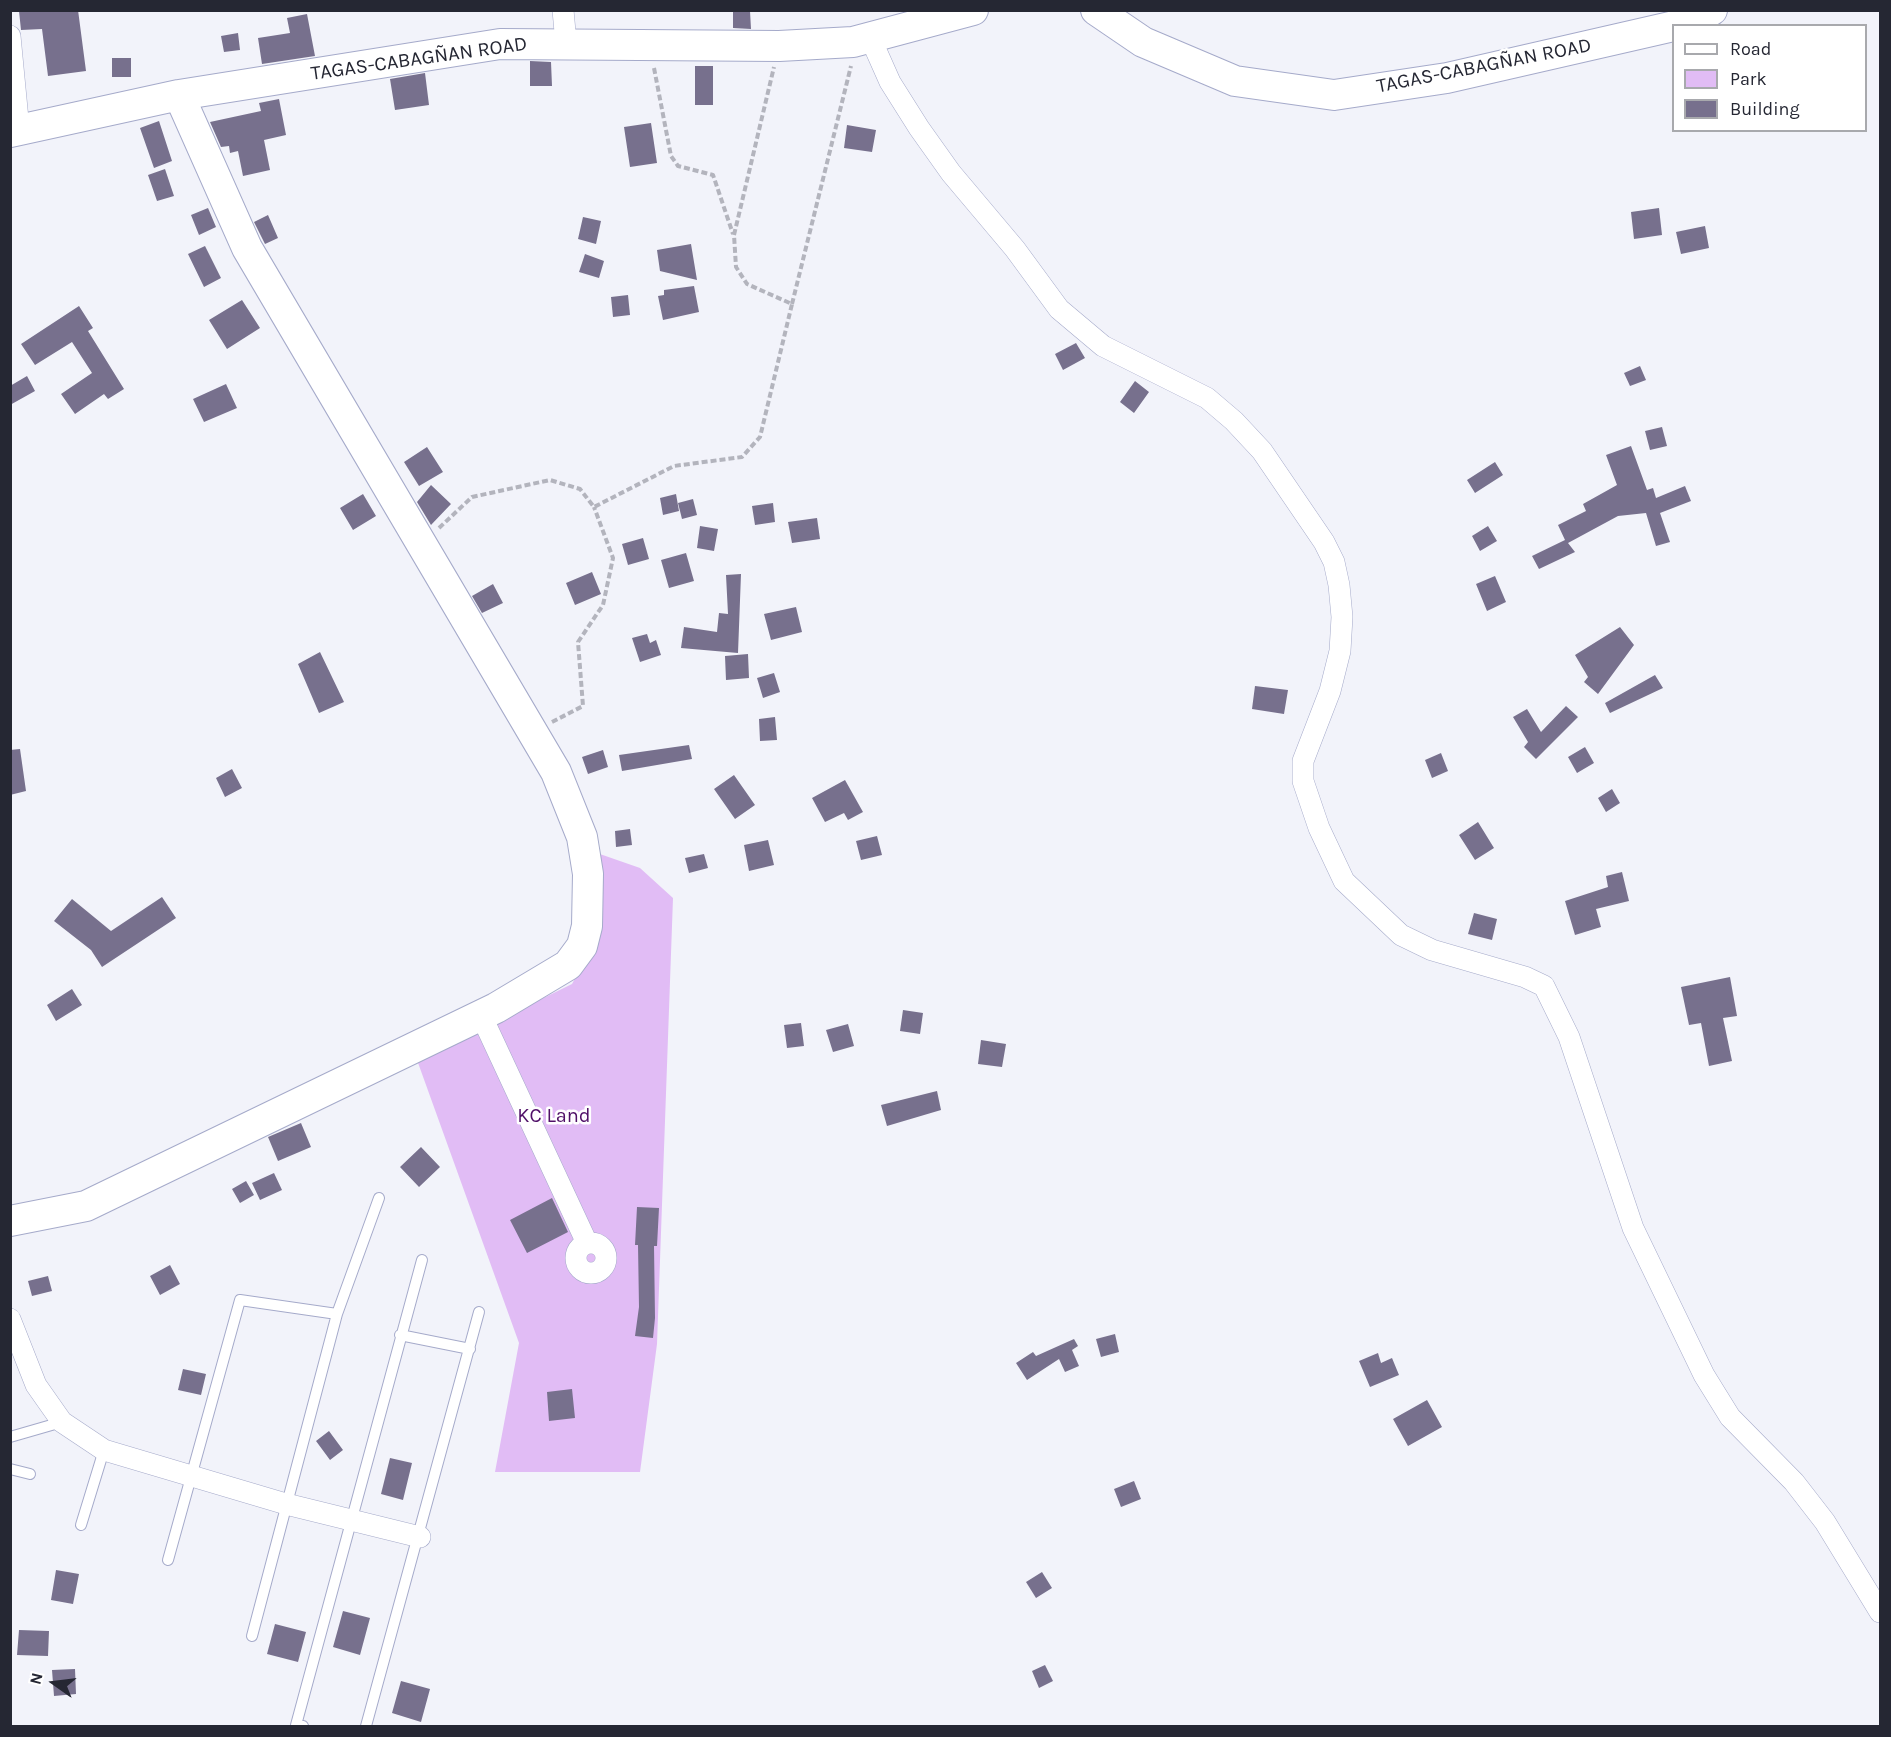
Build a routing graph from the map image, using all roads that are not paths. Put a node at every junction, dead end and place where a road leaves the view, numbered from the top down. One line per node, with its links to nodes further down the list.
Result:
1 (563, 10): 9 (street)
2 (972, 10): 8 (street, TAGAS-CABAGÑAN ROAD)
3 (1096, 10): 6 (street, TAGAS-CABAGÑAN ROAD)
4 (1712, 10): 5 (street, TAGAS-CABAGÑAN ROAD)
5 (1683, 24)
6 (1672, 27)
7 (10, 36): 11 (street)
8 (864, 39): 9 (street, TAGAS-CABAGÑAN ROAD); 33 (street)
9 (566, 43): 10 (street, TAGAS-CABAGÑAN ROAD)
10 (179, 94): 11 (street, TAGAS-CABAGÑAN ROAD); 12 (street)
11 (15, 131)
12 (481, 1015): 14 (street); 15 (street)
13 (379, 1198): 18 (lane)
14 (10, 1221)
15 (587, 1243)
16 (422, 1260): 20 (lane)
17 (479, 1312): 21 (lane)
18 (336, 1314): 27 (lane); 28 (lane)
19 (11, 1327): 22 (street)
20 (400, 1335): 21 (lane); 29 (lane)
21 (470, 1349): 31 (lane)
22 (62, 1422): 23 (lane); 24 (street)
23 (10, 1437)
24 (104, 1449): 27 (street); 30 (lane)
25 (10, 1469): 26 (lane)
26 (30, 1474)
27 (193, 1475): 28 (street); 32 (lane)
28 (286, 1504): 29 (street); 34 (lane)
29 (351, 1518): 31 (street); 35 (lane)
30 (81, 1525)
31 (420, 1537): 36 (lane)
32 (168, 1560)
33 (1881, 1612)
34 (252, 1636)
35 (303, 1726)
36 (366, 1726)

